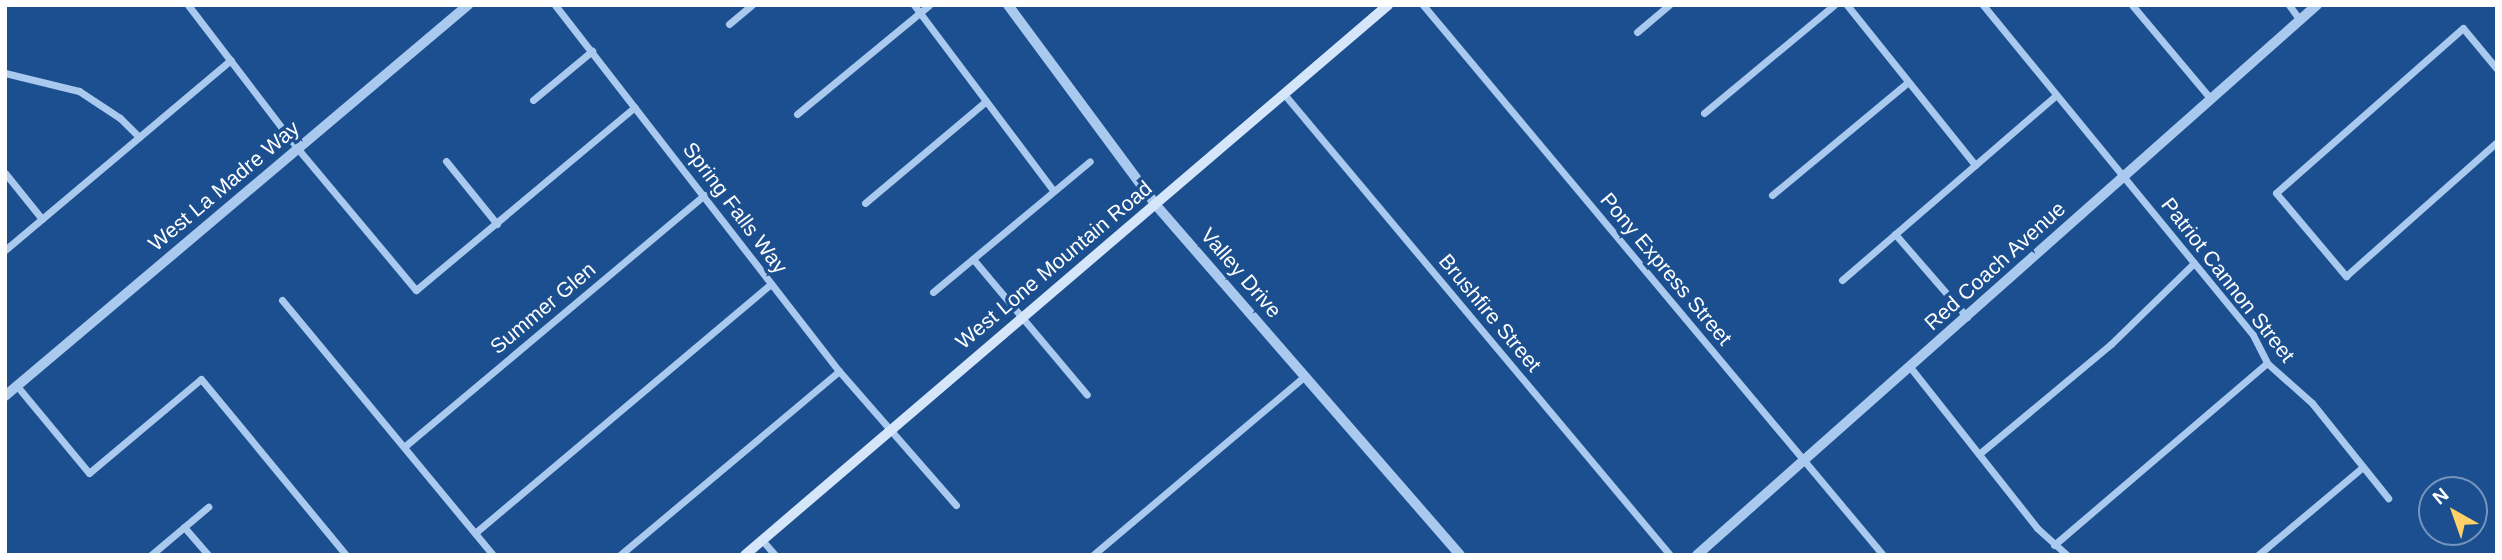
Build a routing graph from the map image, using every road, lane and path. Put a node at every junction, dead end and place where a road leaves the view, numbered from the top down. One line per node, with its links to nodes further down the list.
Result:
1 (188, 5): 21 (street)
2 (468, 5): 35 (street, West La Madre Way)
3 (555, 5): 20 (street, Spring Falls Way)
4 (752, 5): 18 (street)
5 (929, 5): 16 (street)
6 (1008, 5): 45 (street, Valley Drive)
7 (1388, 5): 25 (main road, West Lone Mountain Road)
8 (1423, 5): 68 (street, Pony Express Street)
9 (1669, 5): 19 (street)
10 (1834, 5): 31 (street)
11 (1847, 5): 24 (street)
12 (1983, 5): 26 (street, Patriot Cannon Street)
13 (2132, 5): 27 (street)
14 (2288, 5): 17 (street)
15 (2317, 5): 17 (street, Red Coach Avenue)
16 (917, 9): 29 (street); 32 (street)
17 (2300, 20): 27 (street, Red Coach Avenue)
18 (729, 24)
19 (1637, 32)
20 (593, 51): 28 (street); 30 (street, Spring Falls Way)
21 (231, 60): 33 (street); 35 (street)
22 (2497, 69): 34 (street)
23 (5, 73): 33 (street)
24 (1908, 82): 38 (street); 43 (street)
25 (1284, 94): 45 (main road, West Lone Mountain Road); 86 (street, Brushfire Street)
26 (2056, 95): 38 (street); 40 (street, Patriot Cannon Street)
27 (2211, 99): 40 (street, Red Coach Avenue)
28 (533, 100)
29 (986, 101): 41 (street); 44 (street)
30 (635, 107): 42 (street, Spring Falls Way); 47 (street)
31 (1704, 113)
32 (797, 114)
33 (139, 137): 46 (street)
34 (2497, 142)
35 (298, 149): 47 (street); 62 (street, West La Madre Way)
36 (446, 161): 47 (street)
37 (1090, 161): 41 (street)
38 (1975, 165): 48 (street)
39 (5, 173): 46 (street)
40 (2124, 177): 51 (street, Patriot Cannon Street); 56 (street, Red Coach Avenue)
41 (1053, 190): 50 (street)
42 (704, 195): 53 (street, Spring Falls Way); 66 (street, Summer Glen)
43 (1772, 195)
44 (865, 202)
45 (1155, 204): 57 (main road, West Lone Mountain Road); 61 (street, Valley Drive)
46 (42, 219): 49 (street)
47 (497, 224)
48 (1895, 234): 52 (street); 56 (street)
49 (5, 250)
50 (973, 259): 54 (street); 57 (street)
51 (2194, 263): 58 (street, Patriot Cannon Street); 67 (street)
52 (1842, 280)
53 (771, 284): 60 (street, Spring Falls Way); 74 (street)
54 (933, 292)
55 (282, 300): 66 (street)
56 (1967, 317): 59 (street, Red Coach Avenue)
57 (1022, 318): 63 (street); 65 (main road, West Lone Mountain Road)
58 (2267, 363): 69 (street, Patriot Cannon Street); 76 (street)
59 (1910, 367): 67 (street); 68 (street, Red Coach Avenue)
60 (839, 371): 65 (street, Spring Falls Way); 81 (street)
61 (1305, 376): 84 (street); 85 (street, Valley Drive)
62 (17, 386): 64 (street, West La Madre Way); 79 (street)
63 (1087, 395)
64 (5, 396)
65 (892, 429): 71 (street, Spring Falls Way); 75 (main road, West Lone Mountain Road)
66 (404, 447): 74 (street)
67 (1979, 454): 76 (street)
68 (1804, 460): 87 (street, Red Coach Avenue); 88 (street, Pony Express Street)
69 (2362, 467): 70 (street, Patriot Cannon Street); 90 (street)
70 (2388, 498)
71 (956, 505)
72 (208, 507): 73 (street)
73 (184, 527): 77 (street); 78 (street)
74 (475, 533): 80 (street)
75 (762, 540): 82 (main road, West Lone Mountain Road); 83 (street)
76 (2054, 545): 89 (street)
77 (150, 555)
78 (208, 555)
79 (346, 555)
80 (493, 555)
81 (620, 555)
82 (745, 555)
83 (775, 555)
84 (1093, 555)
85 (1460, 555)
86 (1670, 555)
87 (1697, 555)
88 (1883, 555)
89 (2067, 555)
90 (2258, 555)

